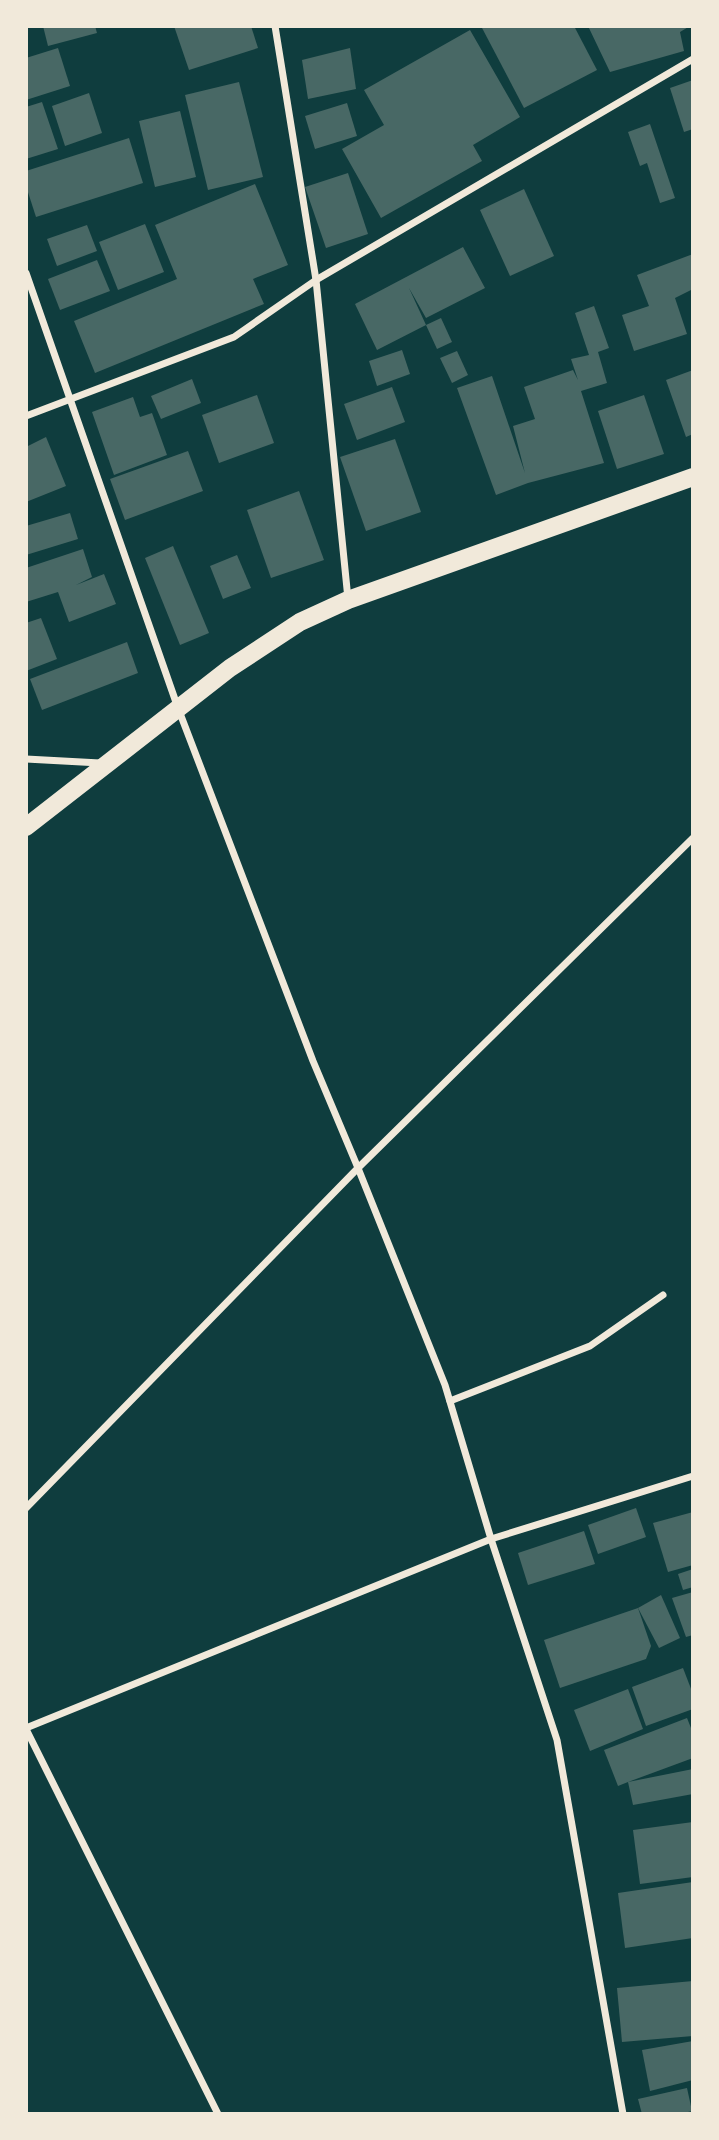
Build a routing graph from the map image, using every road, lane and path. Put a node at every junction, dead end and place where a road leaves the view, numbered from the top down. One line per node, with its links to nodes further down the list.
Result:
1 (275, 26): 4 (street)
2 (693, 59): 4 (street)
3 (26, 273): 5 (street)
4 (316, 280): 5 (street); 8 (street)
5 (70, 399): 6 (street); 9 (street)
6 (26, 416)
7 (693, 477): 8 (main road)
8 (348, 600): 9 (main road)
9 (178, 708): 11 (main road); 14 (street)
10 (26, 759): 11 (street)
11 (108, 764): 12 (main road)
12 (26, 827)
13 (693, 838): 14 (street)
14 (358, 1168): 16 (street); 18 (street)
15 (663, 1295): 16 (street)
16 (450, 1401): 19 (street)
17 (693, 1476): 19 (street)
18 (26, 1508)
19 (491, 1539): 20 (street); 22 (street)
20 (26, 1728): 21 (street)
21 (218, 2114)
22 (622, 2114)

